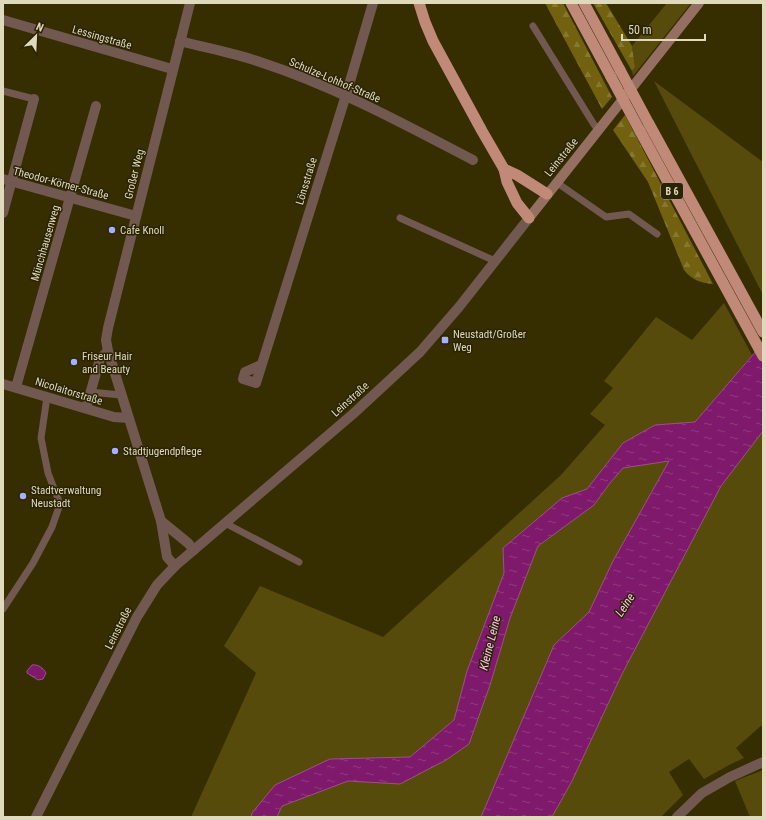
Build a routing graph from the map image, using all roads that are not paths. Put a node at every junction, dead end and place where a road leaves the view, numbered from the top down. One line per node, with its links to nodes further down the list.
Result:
1 (190, 3): 11 (street, Großer Weg)
2 (373, 3): 14 (street, Lönsstraße)
3 (419, 3): 9 (highway)
4 (423, 3): 9 (highway)
5 (570, 3): 32 (highway, B 6, bridge)
6 (584, 3): 30 (highway, B 6, bridge)
7 (699, 3): 17 (main road, Leinstraße)
8 (3, 20): 12 (street, Lessingstraße)
9 (425, 22): 19 (highway)
10 (533, 26): 17 (lane)
11 (180, 41): 12 (street, Großer Weg); 14 (street, Schulze-Lohhof-Straße)
12 (172, 69): 25 (street, Großer Weg)
13 (3, 91): 15 (lane)
14 (346, 95): 18 (street, Schulze-Lohhof-Straße); 33 (street, Lönsstraße)
15 (34, 99): 20 (street)
16 (96, 106): 23 (street, Münchhausenweg)
17 (598, 130): 21 (main road, Leinstraße)
18 (473, 160)
19 (504, 169): 22 (highway); 27 (highway)
20 (7, 180): 23 (street, Theodor-Körner-Straße); 24 (street)
21 (556, 182): 22 (main road, Leinstraße); 28 (lane)
22 (547, 194): 27 (main road, Leinstraße)
23 (70, 198): 25 (street, Theodor-Körner-Straße); 35 (street, Münchhausenweg)
24 (3, 213)
25 (136, 216): 31 (street, Großer Weg)
26 (400, 218): 29 (lane)
27 (529, 218): 29 (street, Leinstraße)
28 (656, 234)
29 (495, 261): 42 (street, Leinstraße)
30 (763, 332)
31 (108, 351): 36 (street); 37 (street, Großer Weg)
32 (763, 356)
33 (261, 365)
34 (3, 384): 35 (street, Nicolaitorstraße)
35 (16, 387): 38 (street, Nicolaitorstraße)
36 (90, 392): 37 (lane); 39 (street)
37 (121, 395): 40 (street, Großer Weg)
38 (46, 397): 39 (street, Nicolaitorstraße); 46 (lane)
39 (86, 408): 40 (street, Nicolaitorstraße)
40 (128, 418): 41 (street, Großer Weg)
41 (161, 521): 43 (street); 45 (street, Großer Weg)
42 (225, 524): 43 (street, Leinstraße); 44 (lane)
43 (194, 550): 45 (street, Leinstraße)
44 (299, 562)
45 (175, 566): 48 (street, Leinstraße)
46 (3, 609)
47 (763, 762): 49 (street)
48 (36, 817)
49 (677, 817)

